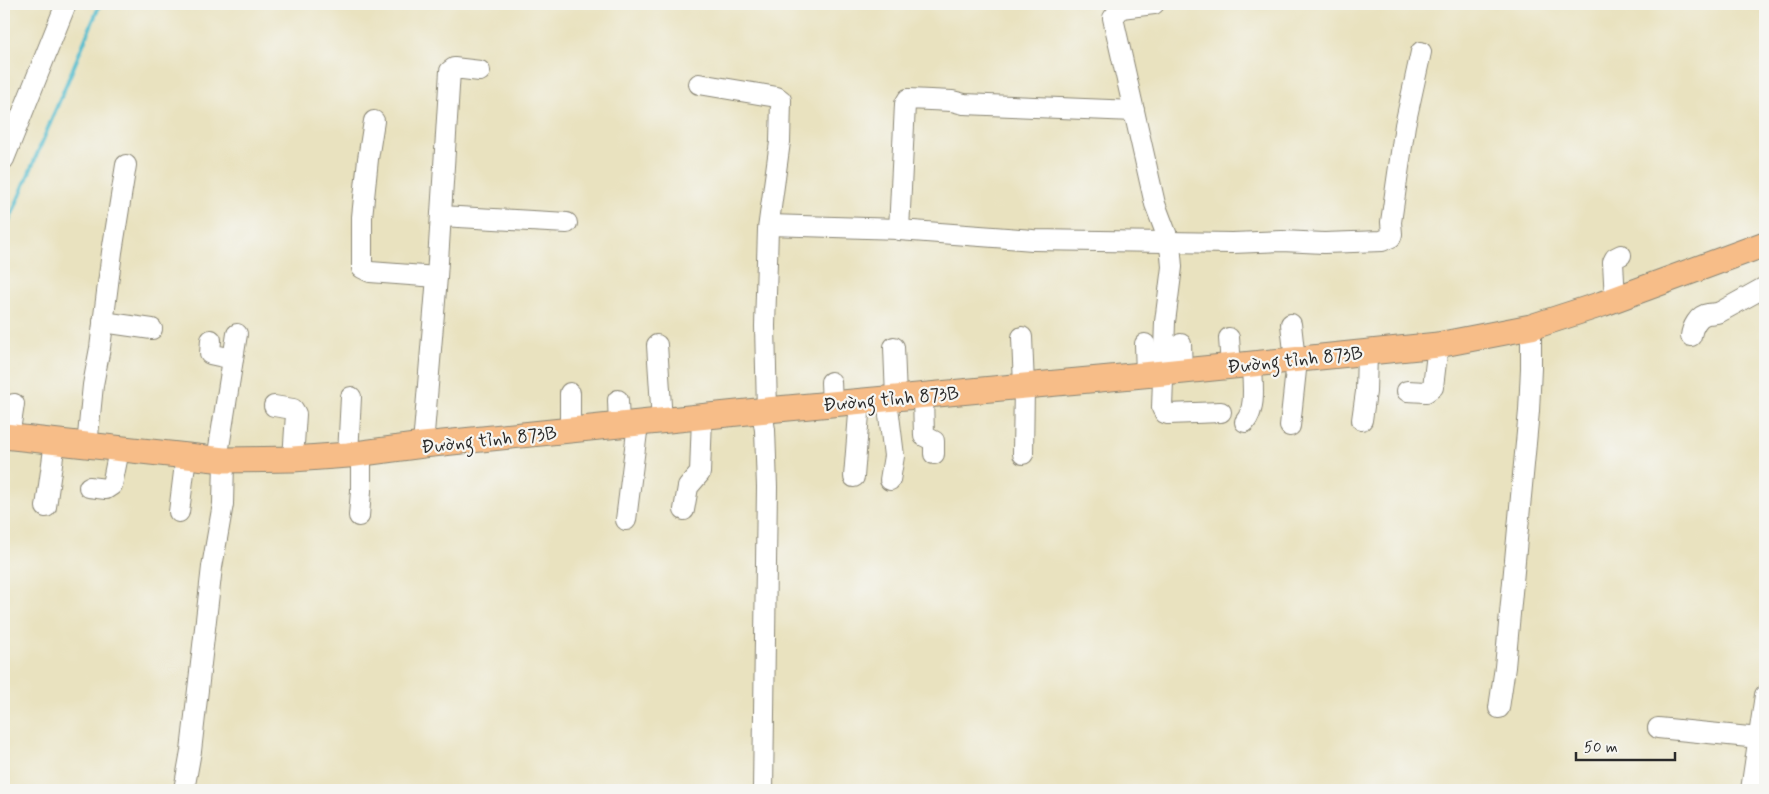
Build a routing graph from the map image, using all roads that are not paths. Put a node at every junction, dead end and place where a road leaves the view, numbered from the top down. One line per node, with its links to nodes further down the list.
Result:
1 (66, 4): 9 (street)
2 (1154, 4): 3 (street)
3 (1129, 5): 7 (street)
4 (1421, 52): 15 (street)
5 (480, 71): 11 (street)
6 (699, 84): 13 (street)
7 (1134, 111): 14 (street); 15 (street)
8 (374, 121): 18 (street)
9 (4, 159)
10 (126, 165): 21 (street)
11 (441, 216): 12 (street); 18 (street)
12 (566, 223)
13 (769, 225): 14 (street); 53 (street)
14 (899, 229): 15 (street)
15 (1168, 241): 39 (street)
16 (1765, 244): 20 (main road, Đường tỉnh 873B)
17 (1622, 255): 20 (street)
18 (437, 277): 63 (street)
19 (1765, 287): 26 (street)
20 (1615, 300): 23 (main road, Đường tỉnh 873B)
21 (103, 322): 24 (street); 62 (street)
22 (1291, 324): 37 (street)
23 (1531, 327): 33 (main road, Đường tỉnh 873B); 80 (street)
24 (152, 329)
25 (237, 334): 36 (street)
26 (1691, 336)
27 (1022, 337): 40 (street)
28 (1229, 338): 38 (street)
29 (211, 340): 36 (street)
30 (1145, 344): 39 (street)
31 (1181, 344): 39 (street)
32 (657, 345): 55 (street)
33 (1438, 345): 35 (main road, Đường tỉnh 873B); 41 (street)
34 (894, 347): 45 (street)
35 (1367, 352): 37 (main road, Đường tỉnh 873B); 54 (street)
36 (233, 359): 70 (street)
37 (1296, 360): 38 (main road, Đường tỉnh 873B); 58 (street)
38 (1241, 365): 39 (main road, Đường tỉnh 873B); 56 (street)
39 (1164, 373): 40 (main road, Đường tỉnh 873B); 51 (street)
40 (1024, 386): 44 (main road, Đường tỉnh 873B); 67 (street)
41 (1407, 391)
42 (570, 393): 59 (street)
43 (351, 396): 65 (street)
44 (923, 396): 45 (main road, Đường tỉnh 873B); 66 (street)
45 (891, 398): 47 (main road, Đường tỉnh 873B); 72 (street)
46 (618, 400): 57 (street)
47 (860, 401): 53 (main road, Đường tỉnh 873B); 71 (street)
48 (14, 404): 60 (street)
49 (274, 406): 69 (street)
50 (411, 411): 63 (street)
51 (1220, 412)
52 (702, 417): 53 (main road, Đường tỉnh 873B); 55 (main road, Đường tỉnh 873B); 75 (street)
53 (765, 417): 85 (street)
54 (1362, 420)
55 (662, 421): 57 (main road, Đường tỉnh 873B)
56 (1245, 422)
57 (629, 425): 59 (main road, Đường tỉnh 873B); 78 (street)
58 (1290, 426)
59 (570, 431): 63 (main road, Đường tỉnh 873B)
60 (7, 436): 61 (main road, Đường tỉnh 873B)
61 (55, 442): 62 (main road, Đường tỉnh 873B); 74 (street)
62 (87, 446): 64 (main road, Đường tỉnh 873B)
63 (416, 446): 65 (main road, Đường tỉnh 873B)
64 (119, 450): 68 (main road, Đường tỉnh 873B); 73 (street)
65 (355, 454): 69 (main road, Đường tỉnh 873B); 77 (street)
66 (934, 454)
67 (1023, 454)
68 (186, 456): 70 (main road, Đường tỉnh 873B); 76 (street)
69 (293, 459): 70 (main road, Đường tỉnh 873B)
70 (222, 466): 84 (street)
71 (854, 477)
72 (890, 480)
73 (89, 487)
74 (46, 507)
75 (684, 510)
76 (179, 512)
77 (359, 516)
78 (626, 520)
79 (1765, 695): 82 (street)
80 (1499, 708)
81 (1658, 728): 82 (street)
82 (1759, 738): 83 (street)
83 (1755, 784)
84 (184, 790)
85 (763, 790)

